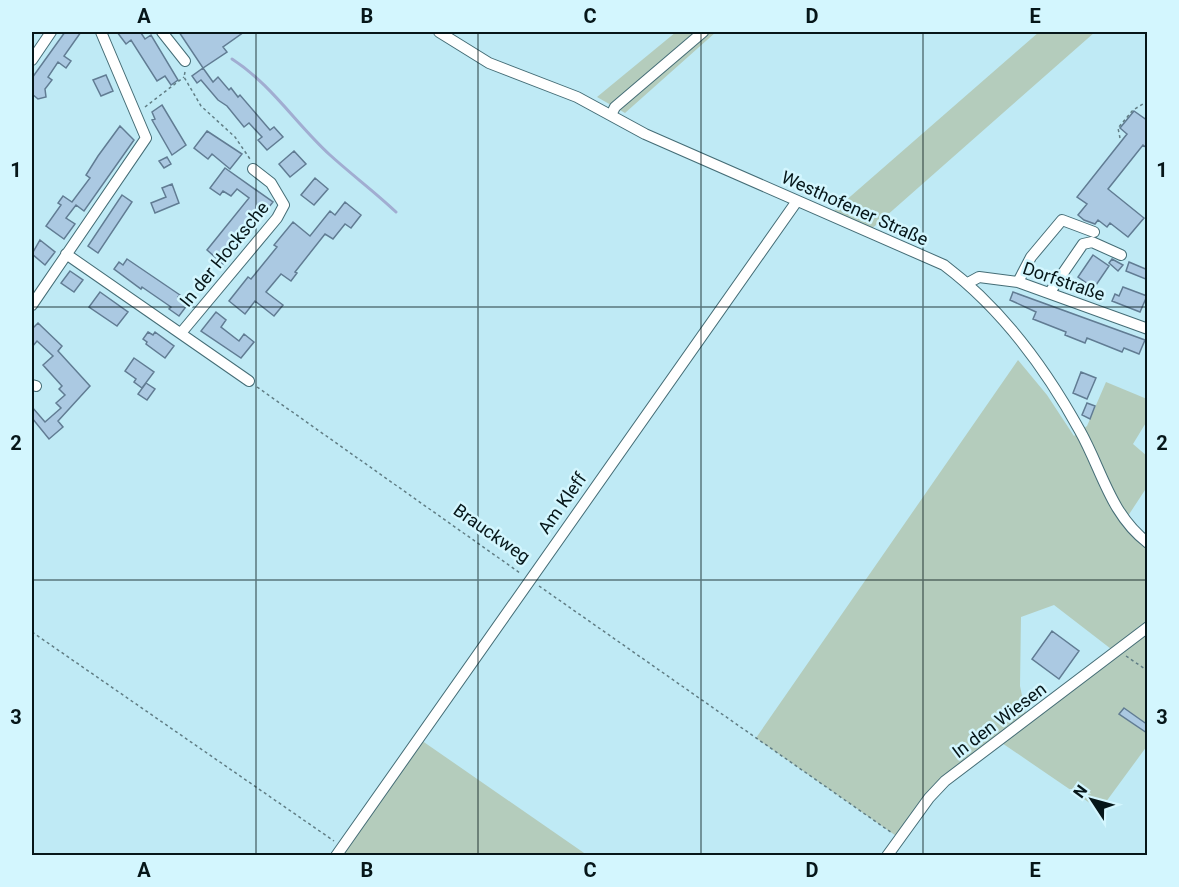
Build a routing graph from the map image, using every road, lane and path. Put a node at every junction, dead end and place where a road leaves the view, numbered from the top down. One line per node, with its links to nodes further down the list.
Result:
1 (51, 32): 6 (street)
2 (101, 32): 10 (street)
3 (162, 32): 7 (street)
4 (439, 32): 11 (street, Westhofener Straße)
5 (703, 32): 11 (street)
6 (32, 60)
7 (184, 61): 8 (path)
8 (184, 76): 10 (path); 13 (path)
9 (1148, 101): 12 (path)
10 (135, 114): 16 (street)
11 (611, 115): 14 (street, Westhofener Straße)
12 (1120, 138)
13 (253, 169): 23 (street, In der Hocksche)
14 (797, 201): 19 (street, Westhofener Straße); 26 (street, Am Kleff)
15 (1094, 232): 18 (street)
16 (66, 254): 21 (street); 23 (street)
17 (1121, 255): 20 (street)
18 (1018, 282): 19 (street, Dorfstraße); 20 (street, Dorfstraße)
19 (968, 283): 25 (street, Westhofener Straße)
20 (1050, 292): 22 (street, Dorfstraße)
21 (32, 305)
22 (1148, 329)
23 (181, 333): 24 (street)
24 (249, 381): 26 (path, Brauckweg)
25 (1148, 543)
26 (529, 579): 31 (path, Brauckweg); 32 (street, Am Kleff)
27 (1148, 627): 29 (street, In den Wiesen)
28 (32, 632): 32 (path)
29 (1118, 650): 30 (path); 31 (street, In den Wiesen)
30 (1148, 671)
31 (899, 838): 33 (street, In den Wiesen)
32 (339, 851)
33 (887, 855)

